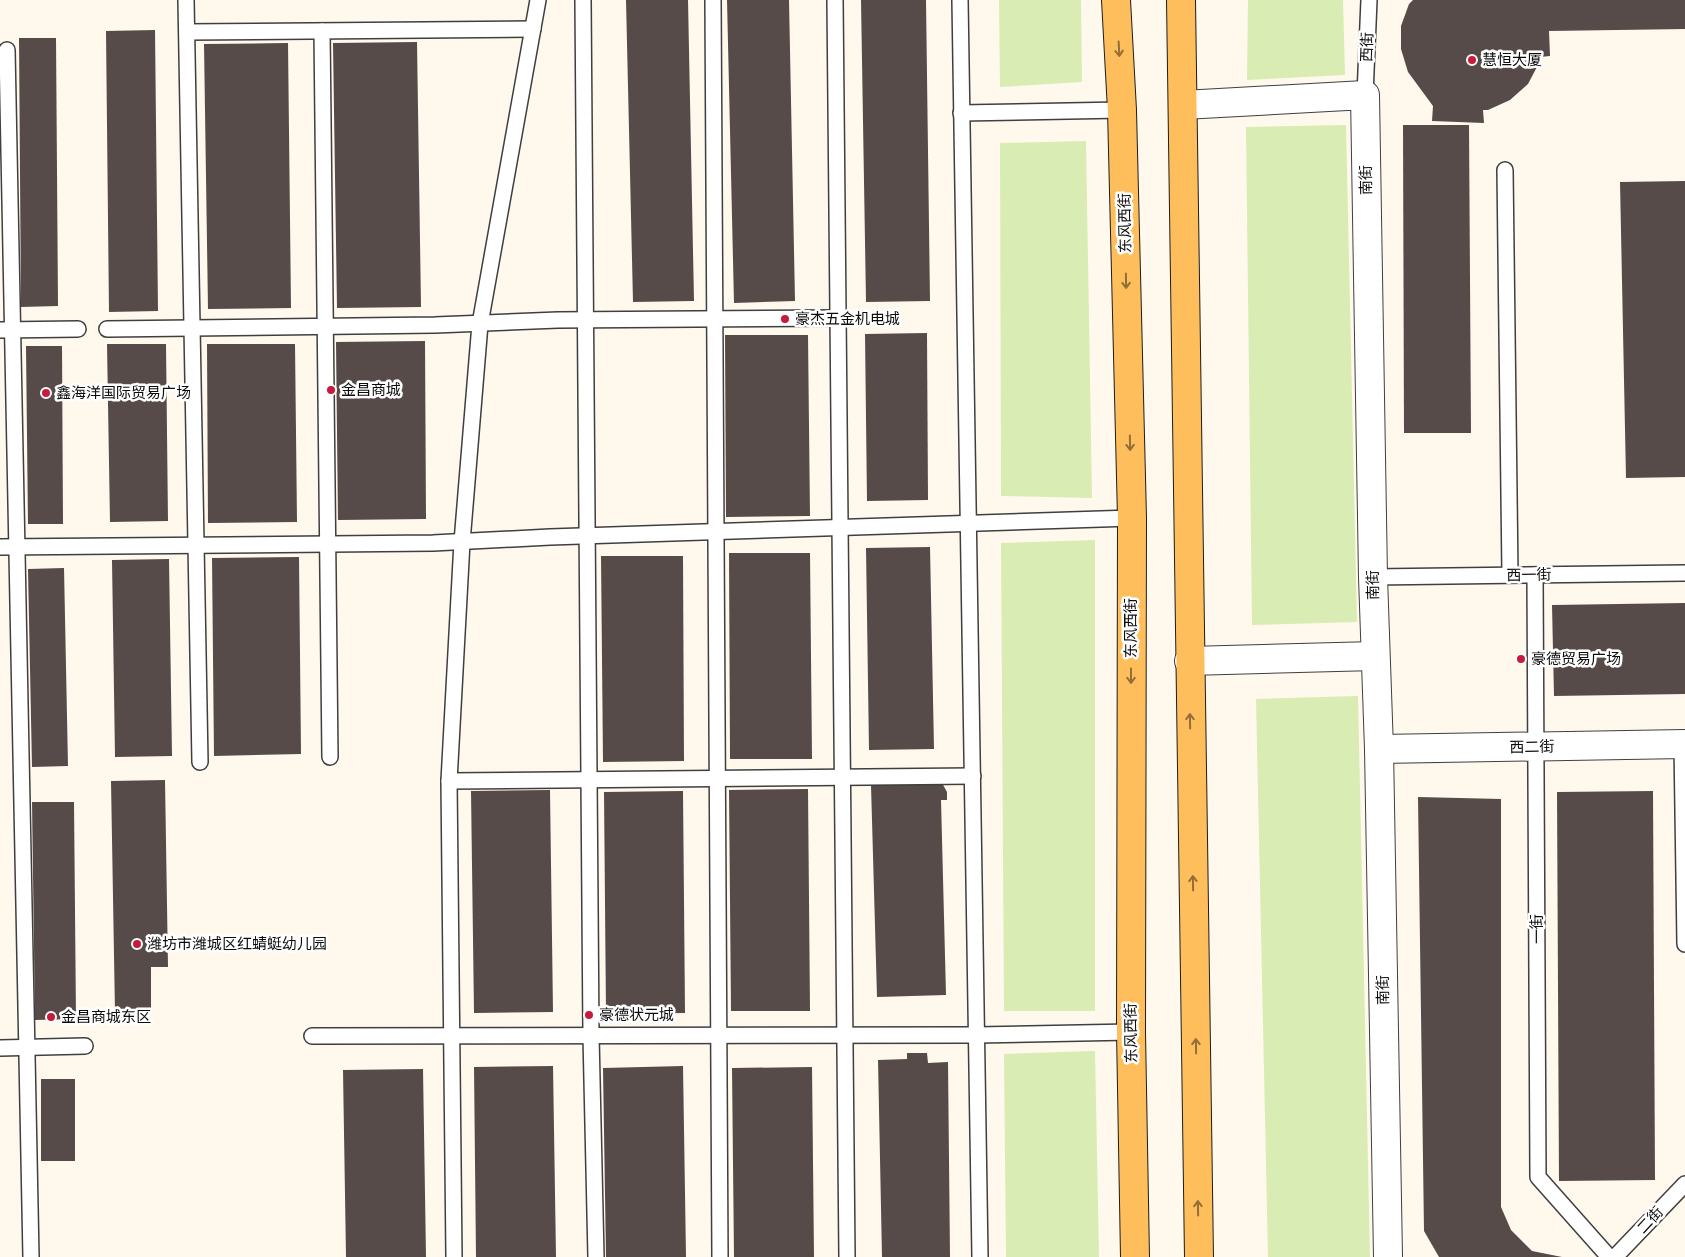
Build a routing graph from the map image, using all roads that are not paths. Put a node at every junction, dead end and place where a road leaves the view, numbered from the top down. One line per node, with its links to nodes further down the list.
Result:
1 (186, 0): 12 (lane)
2 (538, 0): 10 (lane)
3 (583, 0): 21 (lane)
4 (713, 0): 20 (lane)
5 (835, 0): 19 (lane)
6 (960, 0): 17 (lane)
7 (1116, 0): 16 (main road, 东风西街, one-way to 16)
8 (1181, 0): 15 (main road)
9 (1369, 0): 14 (lane, 西街)
10 (533, 29): 11 (lane); 22 (lane)
11 (322, 31): 12 (lane); 23 (lane)
12 (187, 32): 25 (lane)
13 (7, 50): 26 (lane)
14 (1365, 95): 15 (street); 41 (street, 南街)
15 (1183, 106): 43 (main road)
16 (1122, 110): 17 (lane); 28 (main road, 东风西街, one-way to 28)
17 (962, 113): 29 (lane)
18 (1505, 170): 39 (lane)
19 (838, 318): 20 (lane); 30 (lane)
20 (715, 319): 21 (lane); 31 (lane)
21 (586, 320): 22 (lane); 32 (lane)
22 (480, 324): 23 (lane); 33 (lane)
23 (325, 327): 25 (lane); 34 (lane)
24 (107, 328): 25 (lane)
25 (192, 328): 35 (lane)
26 (6, 329): 27 (lane); 37 (lane)
27 (78, 329)
28 (1132, 518): 29 (lane); 55 (main road, 东风西街, one-way to 55)
29 (968, 524): 30 (lane); 49 (lane)
30 (840, 528): 31 (lane); 50 (lane)
31 (716, 532): 32 (lane); 51 (lane)
32 (587, 536): 33 (lane); 52 (lane)
33 (462, 542): 34 (lane); 53 (lane)
34 (328, 544): 35 (lane); 47 (lane)
35 (196, 545): 37 (lane); 48 (lane)
36 (0, 547): 37 (lane)
37 (16, 547): 63 (lane)
38 (1685, 573): 40 (lane, 西一街)
39 (1510, 575): 40 (lane, 西一街); 41 (lane, 西一街)
40 (1535, 575): 45 (lane, 一街)
41 (1373, 577): 42 (street, 南街)
42 (1375, 656): 43 (street); 46 (street, 南街)
43 (1190, 661): 73 (main road, one-way to 43)
44 (1683, 744): 45 (street, 西二街); 54 (lane)
45 (1536, 747): 46 (street, 西二街); 75 (lane, 一街)
46 (1379, 749): 74 (street, 南街)
47 (330, 757)
48 (200, 762)
49 (973, 776): 50 (lane); 58 (lane)
50 (842, 777): 51 (lane); 57 (lane)
51 (717, 778): 52 (lane); 56 (lane)
52 (589, 779): 53 (lane); 61 (lane)
53 (448, 781): 60 (lane)
54 (1685, 944)
55 (1131, 1032): 58 (lane); 72 (main road, 东风西街)
56 (719, 1035): 57 (lane); 61 (lane); 69 (lane)
57 (845, 1035): 58 (lane); 70 (lane)
58 (977, 1035): 71 (lane)
59 (312, 1036): 60 (lane)
60 (452, 1036): 61 (lane); 67 (lane)
61 (591, 1036): 68 (lane)
62 (85, 1046): 63 (lane)
63 (27, 1047): 64 (lane); 66 (lane)
64 (0, 1048)
65 (1685, 1184): 76 (lane, 二街)
66 (31, 1257)
67 (454, 1257)
68 (596, 1257)
69 (720, 1257)
70 (847, 1257)
71 (980, 1257)
72 (1135, 1257)
73 (1199, 1257)
74 (1388, 1257)
75 (1609, 1257)
76 (1616, 1257)

